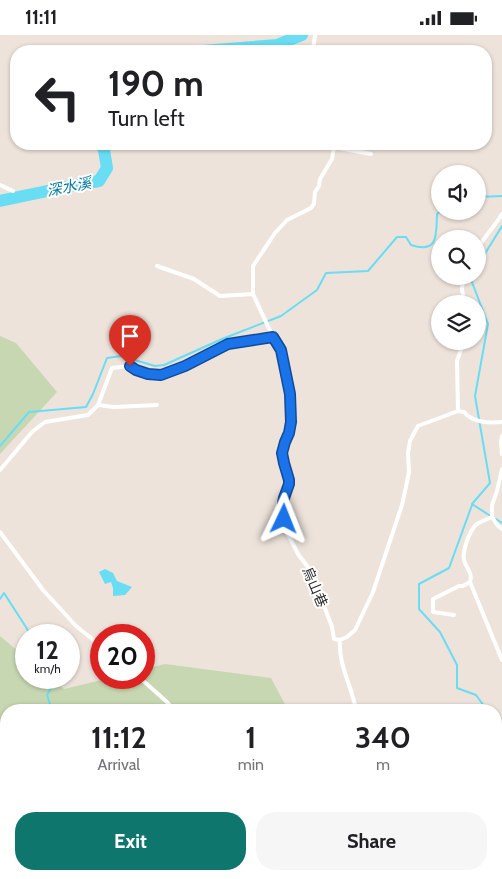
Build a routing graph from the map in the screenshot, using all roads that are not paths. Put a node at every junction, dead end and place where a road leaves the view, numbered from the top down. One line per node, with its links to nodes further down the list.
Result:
1 (333, 150): 9 (lane)
2 (355, 150): 3 (lane)
3 (372, 154)
4 (0, 185): 5 (lane)
5 (12, 191)
6 (502, 214): 7 (lane)
7 (486, 236)
8 (157, 266): 9 (lane)
9 (253, 294): 10 (lane, 烏山巷)
10 (273, 337): 12 (lane); 26 (lane, 烏山巷)
11 (461, 350): 14 (lane)
12 (98, 405): 13 (lane); 19 (lane)
13 (157, 405)
14 (458, 411): 15 (lane); 26 (lane)
15 (502, 422)
16 (502, 437): 17 (lane)
17 (502, 454)
18 (502, 469): 20 (lane)
19 (0, 470)
20 (492, 517): 21 (lane); 23 (lane)
21 (502, 529)
22 (0, 532): 25 (lane)
23 (470, 582): 24 (lane); 27 (lane)
24 (454, 615)
25 (90, 637)
26 (340, 640): 30 (lane, 烏山巷)
27 (502, 660)
28 (152, 689): 29 (lane)
29 (169, 704)
30 (354, 704)

